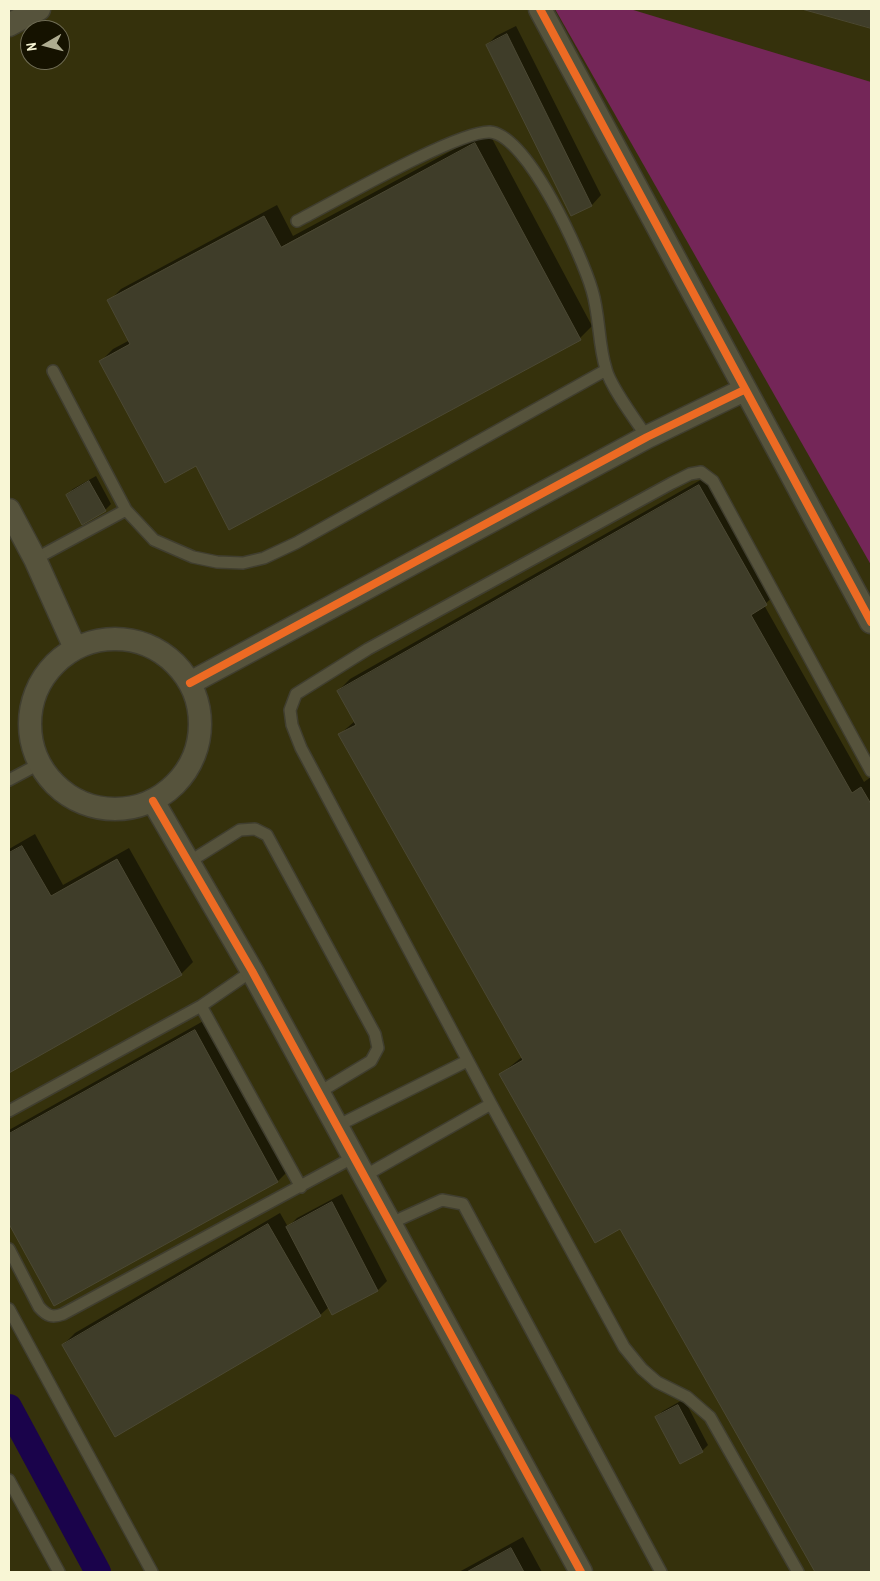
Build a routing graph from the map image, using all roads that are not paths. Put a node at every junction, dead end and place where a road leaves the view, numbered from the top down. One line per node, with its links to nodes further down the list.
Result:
1 (39, 9): 3 (street)
2 (540, 9): 7 (street)
3 (9, 25)
4 (298, 221): 5 (lane)
5 (606, 370): 8 (lane); 10 (lane)
6 (53, 371): 10 (lane)
7 (744, 390): 8 (street); 12 (street)
8 (647, 437): 14 (street)
9 (9, 510): 11 (street)
10 (126, 510): 11 (lane)
11 (35, 558): 13 (street)
12 (871, 622)
13 (75, 648): 14 (street); 15 (street)
14 (190, 683): 18 (street)
15 (39, 764): 17 (lane); 18 (street)
16 (871, 771): 22 (lane)
17 (9, 780)
18 (153, 801): 19 (street)
19 (189, 862): 20 (street); 23 (lane)
20 (252, 971): 21 (lane); 23 (street)
21 (201, 1006): 25 (lane); 28 (lane)
22 (467, 1061): 24 (lane); 26 (lane)
23 (318, 1093): 26 (street)
24 (490, 1104): 27 (lane); 37 (lane)
25 (9, 1111)
26 (337, 1126): 27 (street)
27 (360, 1166): 28 (lane); 29 (street)
28 (301, 1187): 30 (lane)
29 (391, 1223): 35 (street); 36 (lane)
30 (9, 1248)
31 (9, 1309): 34 (lane)
32 (9, 1480): 33 (lane)
33 (59, 1572)
34 (152, 1572)
35 (581, 1572)
36 (661, 1572)
37 (798, 1572)

